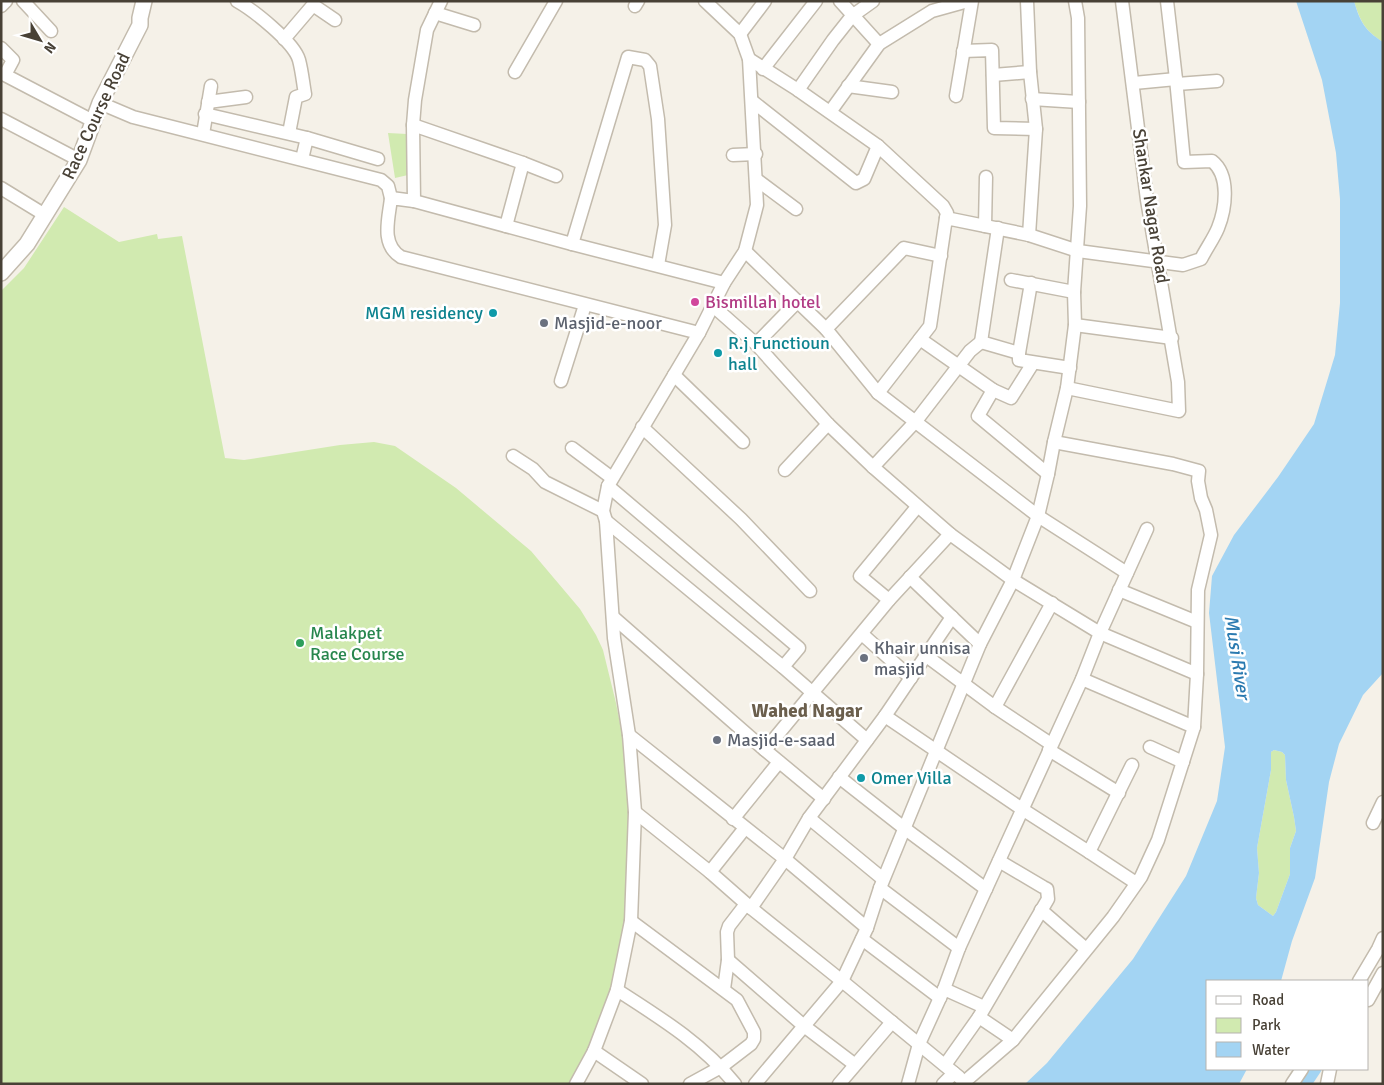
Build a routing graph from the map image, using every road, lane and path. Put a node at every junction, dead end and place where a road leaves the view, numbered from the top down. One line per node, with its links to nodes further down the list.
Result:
1 (6, 1): 18 (street)
2 (23, 1): 23 (street)
3 (441, 1): 19 (street)
4 (556, 1): 31 (street)
5 (765, 1): 24 (street)
6 (840, 1): 20 (street)
7 (873, 1): 20 (street)
8 (968, 1): 26 (street)
9 (972, 1): 28 (street)
10 (1026, 1): 32 (street)
11 (1075, 1): 46 (street)
12 (1122, 1): 36 (street, Shankar Nagar Road)
13 (1166, 1): 34 (street)
14 (142, 2): 45 (street, Race Course Road)
15 (246, 3): 25 (street)
16 (811, 3): 30 (street)
17 (712, 4): 24 (street)
18 (1, 6)
19 (435, 14): 22 (street); 51 (street)
20 (852, 16): 26 (street); 39 (street)
21 (335, 20): 25 (street)
22 (474, 25)
23 (51, 31)
24 (740, 34): 29 (street)
25 (284, 40): 53 (street)
26 (879, 44): 38 (street)
27 (1, 48): 50 (street)
28 (962, 51): 33 (street); 41 (street)
29 (749, 59): 30 (street); 44 (street)
30 (763, 69): 39 (street)
31 (515, 72)
32 (1030, 72): 33 (street); 43 (street)
33 (993, 75): 52 (street)
34 (1177, 81): 35 (street); 36 (street); 79 (street)
35 (1217, 81)
36 (1134, 83): 79 (street, Shankar Nagar Road)
37 (211, 86): 47 (street)
38 (848, 86): 40 (street); 48 (street)
39 (798, 90): 48 (street)
40 (892, 92)
41 (956, 96)
42 (246, 97): 47 (street)
43 (1032, 99): 46 (street); 52 (street)
44 (752, 101): 56 (street); 57 (street)
45 (100, 102): 50 (street, Race Course Road); 54 (street)
46 (1079, 102): 76 (street)
47 (207, 108): 53 (street); 54 (street)
48 (830, 112): 56 (street)
49 (1, 119): 61 (street)
50 (93, 121): 61 (street, Race Course Road)
51 (413, 125): 62 (street); 68 (street)
52 (1036, 129): 74 (street)
53 (289, 133): 55 (street)
54 (203, 134): 59 (street)
55 (307, 138): 59 (street); 60 (street)
56 (878, 146): 71 (street)
57 (756, 154): 58 (street); 65 (street)
58 (734, 155)
59 (302, 159): 67 (street)
60 (378, 159)
61 (79, 160): 70 (street, Race Course Road)
62 (523, 162): 63 (street); 72 (street)
63 (556, 176)
64 (986, 178): 73 (street)
65 (757, 180): 69 (street); 77 (street)
66 (1, 188): 70 (street)
67 (391, 198): 68 (street); 87 (street)
68 (414, 201): 72 (street)
69 (796, 209)
70 (45, 215): 81 (street, Race Course Road)
71 (946, 218): 73 (street); 78 (street)
72 (506, 226): 75 (street)
73 (991, 227): 74 (street); 94 (street)
74 (1029, 236): 76 (street)
75 (572, 244): 80 (street); 80 (street)
76 (1078, 250): 79 (street); 85 (street)
77 (745, 252): 83 (street); 86 (street)
78 (941, 256): 90 (street); 93 (street)
79 (1159, 262): 92 (street, Shankar Nagar Road)
80 (658, 265): 83 (street)
81 (1, 273)
82 (1011, 280): 84 (street)
83 (724, 283): 88 (street)
84 (1032, 283): 85 (street); 96 (street)
85 (1074, 292): 89 (street)
86 (798, 301): 90 (street); 95 (street)
87 (584, 305): 91 (street); 101 (street)
88 (712, 305): 91 (street); 95 (street)
89 (1075, 325): 92 (street); 99 (street)
90 (826, 329): 104 (street)
91 (698, 333): 100 (street)
92 (1172, 338): 102 (street, Shankar Nagar Road)
93 (920, 339): 98 (street); 104 (street)
94 (980, 342): 96 (street); 98 (street)
95 (756, 344): 106 (street)
96 (1019, 353): 97 (street)
97 (1033, 363): 99 (street); 103 (street)
98 (959, 366): 103 (street); 105 (street)
99 (1070, 368): 102 (street)
100 (674, 375): 107 (street); 108 (street)
101 (562, 381)
102 (1067, 388): 109 (street)
103 (993, 390): 114 (street)
104 (878, 393): 105 (street)
105 (916, 421): 112 (street); 118 (street)
106 (828, 424): 112 (street); 113 (street)
107 (642, 427): 115 (street); 125 (street)
108 (743, 442)
109 (1054, 442): 114 (street); 130 (street)
110 (572, 448): 115 (street)
111 (513, 456): 117 (street)
112 (873, 467): 116 (street)
113 (785, 470)
114 (1048, 474): 118 (street)
115 (610, 482): 117 (street); 135 (street)
116 (917, 506): 120 (street); 126 (street)
117 (604, 516): 128 (street); 135 (street)
118 (1038, 516): 121 (street); 123 (street)
119 (1147, 530): 121 (street)
120 (950, 534): 122 (street); 123 (street)
121 (1127, 573): 124 (street)
122 (910, 577): 126 (street); 129 (street)
123 (1013, 580): 127 (street); 133 (street)
124 (1119, 590): 130 (street); 131 (street)
125 (810, 591)
126 (890, 600): 132 (street)
127 (1052, 603): 131 (street); 141 (street)
128 (613, 617): 144 (street); 148 (street)
129 (952, 618): 133 (street); 134 (street)
130 (1197, 622): 136 (street)
131 (1100, 633): 136 (street); 138 (street)
132 (862, 634): 137 (street); 140 (street)
133 (980, 644): 139 (street)
134 (925, 655): 137 (street); 139 (street)
135 (783, 668): 140 (street)
136 (1197, 674): 143 (street)
137 (911, 678): 142 (street)
138 (1082, 679): 143 (street); 146 (street)
139 (964, 684): 141 (street); 149 (street)
140 (812, 694): 145 (street); 148 (street)
141 (995, 707): 146 (street)
142 (885, 716): 145 (street); 149 (street)
143 (1194, 727): 151 (street)
144 (629, 735): 158 (street); 160 (street)
145 (867, 740): 153 (street)
146 (1050, 747): 154 (street); 157 (street)
147 (1150, 748): 151 (street)
148 (765, 750): 150 (street)
149 (936, 751): 157 (street); 163 (street)
150 (779, 762): 155 (street); 160 (street)
151 (1182, 762): 168 (street)
152 (1132, 765): 154 (street)
153 (840, 777): 155 (street); 163 (street)
154 (1119, 793): 164 (street)
155 (824, 798): 159 (street)
156 (1383, 802): 161 (street)
157 (1022, 809): 164 (street); 166 (street)
158 (635, 812): 167 (street); 173 (street)
159 (809, 818): 165 (street); 169 (street)
160 (733, 819): 162 (street)
161 (1373, 823)
162 (745, 828): 165 (street); 167 (street)
163 (904, 828): 169 (street); 170 (street)
164 (1089, 852): 168 (street)
165 (785, 859): 171 (street); 174 (street)
166 (999, 861): 170 (street); 172 (street)
167 (710, 872): 171 (street)
168 (1136, 883): 177 (street)
169 (882, 884): 174 (street); 176 (street)
170 (986, 889): 176 (street)
171 (748, 906): 178 (street); 180 (street)
172 (1041, 910): 177 (street); 186 (street)
173 (631, 921): 182 (street); 183 (street)
174 (864, 933): 180 (street); 184 (street)
175 (1381, 946): 181 (street)
176 (959, 948): 184 (street)
177 (1086, 949): 189 (street)
178 (728, 960): 182 (street); 188 (street)
179 (1383, 973): 185 (street)
180 (842, 980): 187 (street); 188 (street)
181 (1360, 980)
182 (724, 989): 193 (street)
183 (617, 990): 191 (street); 193 (street)
184 (942, 993): 186 (street); 190 (street)
185 (1369, 998)
186 (981, 1012): 189 (street); 194 (street)
187 (892, 1022): 190 (street); 192 (street)
188 (804, 1026): 192 (street); 202 (street)
189 (1013, 1040): 197 (street)
190 (919, 1044): 194 (street); 204 (street)
191 (594, 1051): 198 (street); 199 (street)
192 (854, 1064): 203 (street)
193 (721, 1067): 200 (street); 201 (street)
194 (949, 1069): 197 (street); 205 (street)
195 (1301, 1070): 206 (street)
196 (1330, 1070): 207 (street)
197 (964, 1083)
198 (576, 1084)
199 (642, 1084)
200 (690, 1084)
201 (735, 1084)
202 (755, 1084)
203 (839, 1084)
204 (908, 1084)
205 (943, 1084)
206 (1292, 1084)
207 (1327, 1084)

